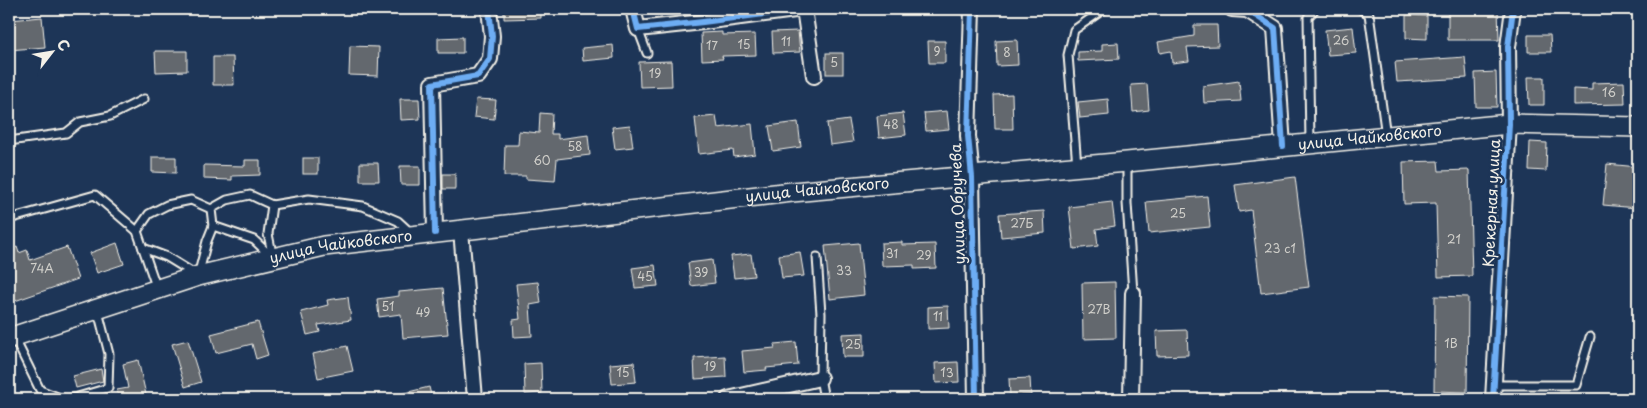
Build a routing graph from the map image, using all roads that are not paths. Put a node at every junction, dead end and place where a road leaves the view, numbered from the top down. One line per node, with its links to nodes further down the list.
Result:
1 (489, 9): 29 (street)
2 (633, 9): 10 (street)
3 (804, 9): 10 (street); 12 (street)
4 (972, 9): 22 (street, улица Обручева)
5 (1104, 9): 21 (lane)
6 (1232, 9): 19 (street)
7 (1315, 9): 18 (lane)
8 (1360, 9): 16 (lane)
9 (1513, 9): 14 (street, Крекерная улица)
10 (638, 29): 11 (lane)
11 (647, 53)
12 (814, 76)
13 (144, 99): 17 (lane)
14 (1509, 124): 15 (main road, улица Чайковского); 16 (main road, улица Чайковского); 41 (street, Крекерная улица)
15 (1638, 127)
16 (1386, 136): 18 (main road, улица Чайковского)
17 (9, 141)
18 (1310, 144): 19 (main road, улица Чайковского)
19 (1283, 146): 20 (main road, улица Чайковского)
20 (1126, 162): 21 (main road, улица Чайковского); 36 (lane)
21 (1077, 167): 22 (main road, улица Чайковского)
22 (972, 177): 27 (main road, улица Чайковского); 47 (street, улица Обручева)
23 (272, 205): 24 (lane); 30 (lane); 33 (lane)
24 (211, 209): 26 (lane); 28 (lane)
25 (9, 219): 28 (lane)
26 (213, 226): 33 (lane); 34 (lane)
27 (461, 230): 29 (main road, улица Чайковского); 44 (street)
28 (137, 231): 31 (lane)
29 (435, 233): 30 (main road, улица Чайковского)
30 (414, 235): 33 (main road, улица Чайковского)
31 (142, 248): 34 (lane); 35 (lane)
32 (818, 256): 40 (lane)
33 (273, 258): 34 (main road, улица Чайковского)
34 (198, 276): 35 (main road, улица Чайковского)
35 (157, 289): 37 (main road, улица Чайковского)
36 (1133, 293): 48 (street)
37 (98, 308): 38 (main road, улица Чайковского); 43 (lane)
38 (11, 337): 42 (lane)
39 (1590, 337): 41 (lane)
40 (820, 378): 45 (street); 46 (lane)
41 (1494, 384): 49 (street, Крекерная улица)
42 (63, 399)
43 (71, 399)
44 (475, 399)
45 (728, 399)
46 (824, 399)
47 (976, 399)
48 (1131, 399)
49 (1493, 399)

